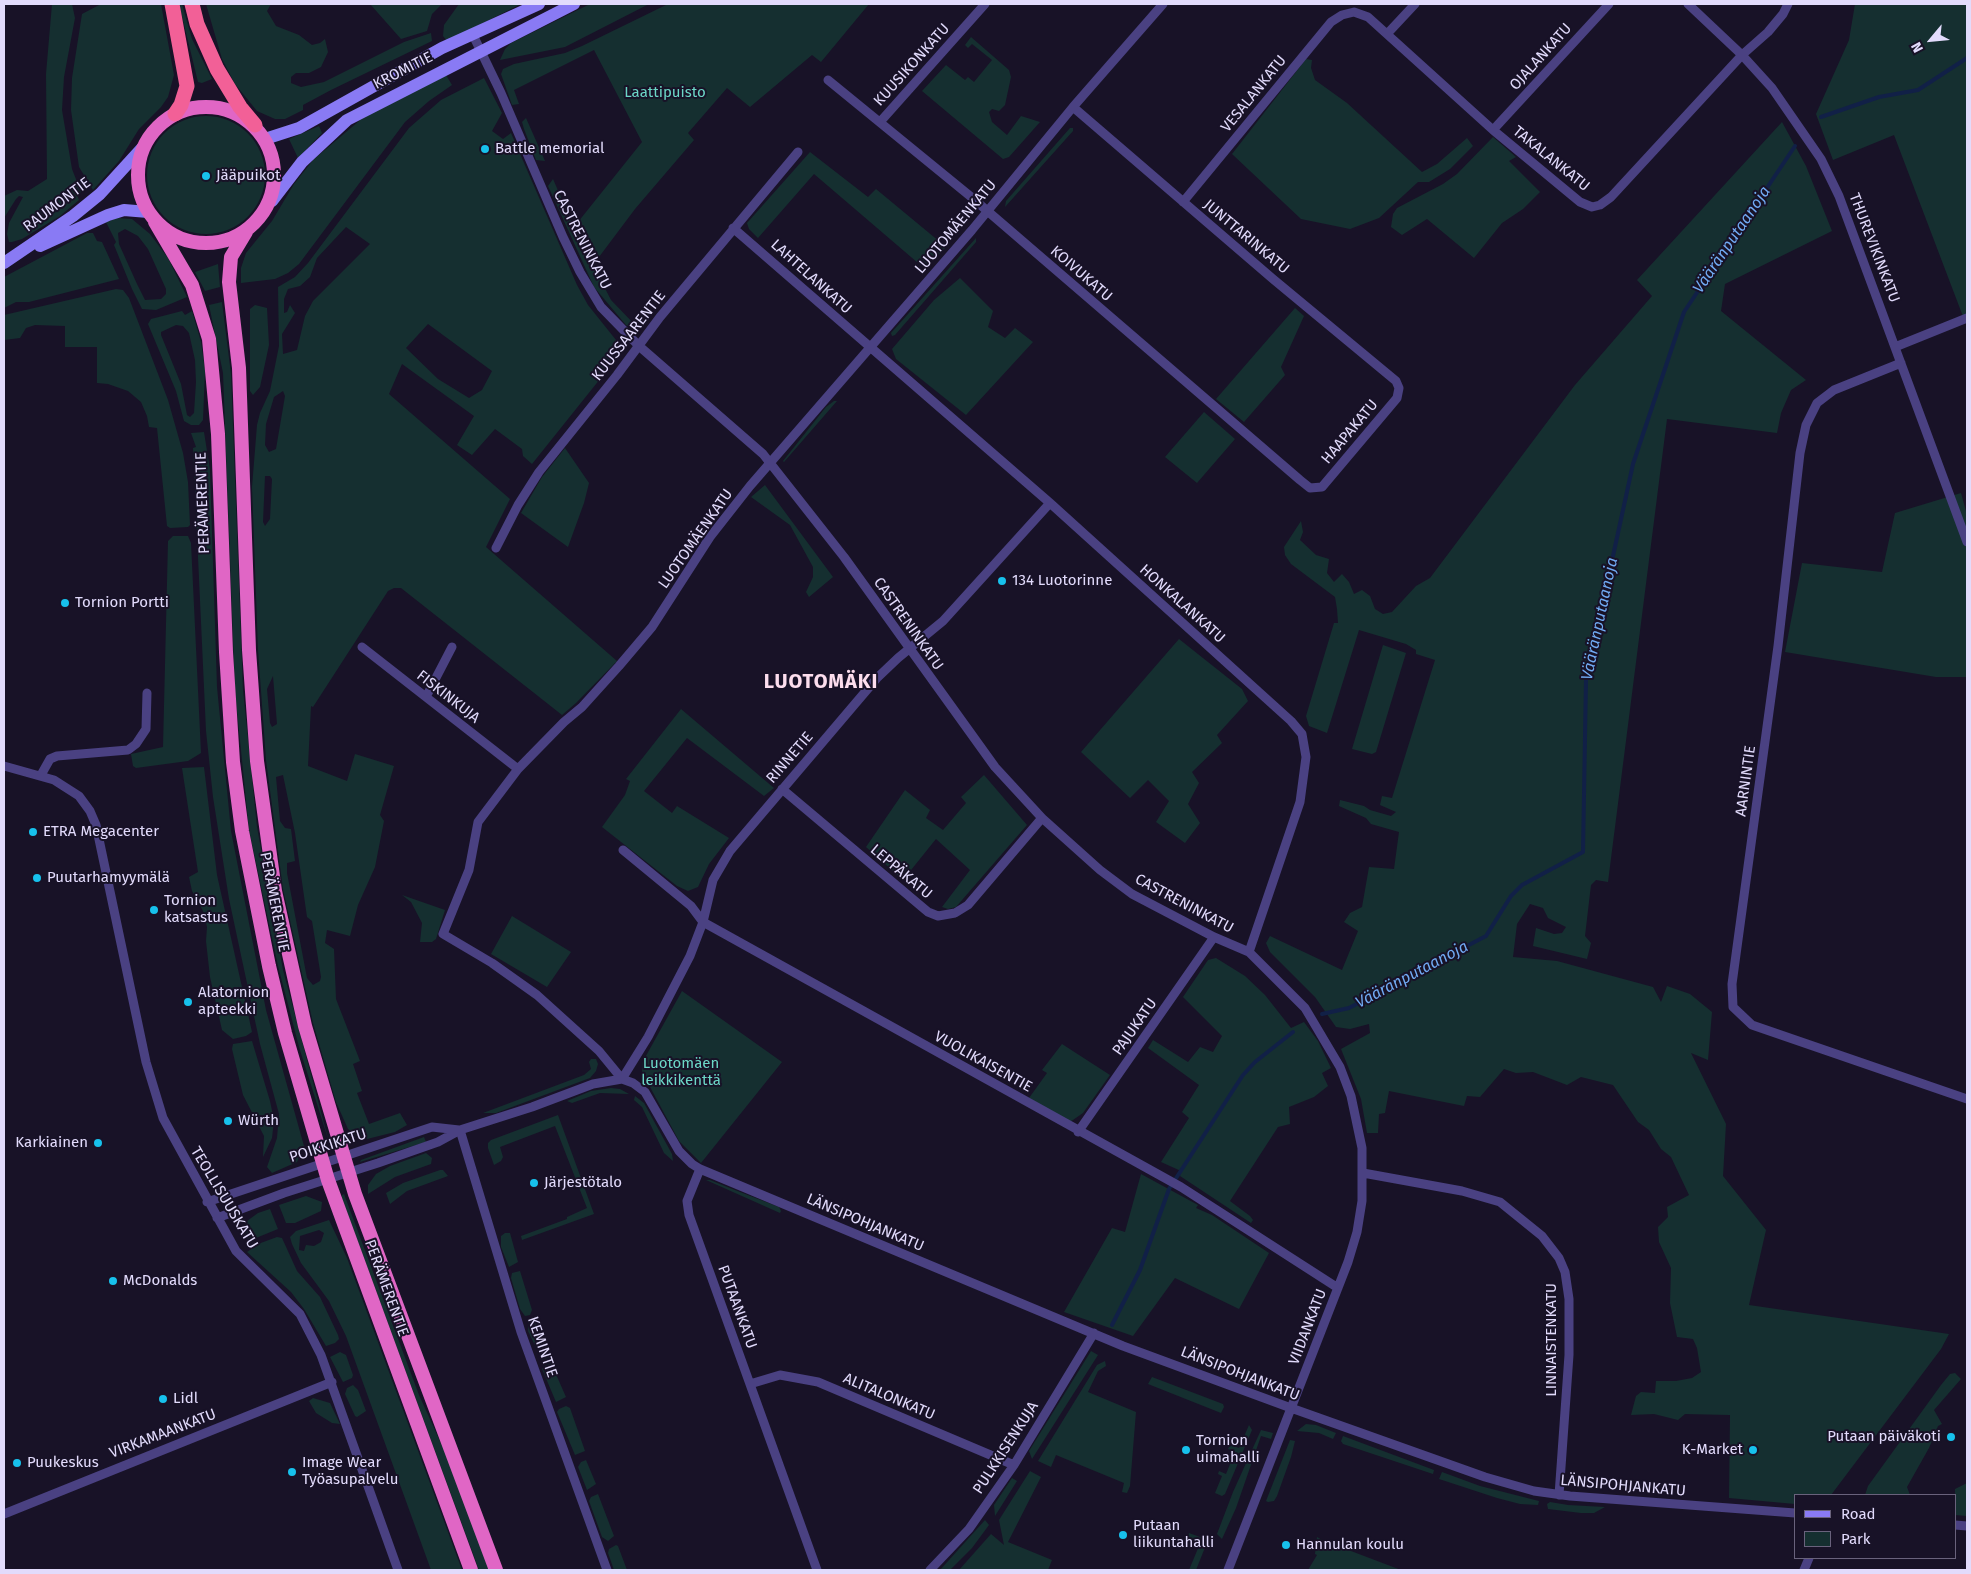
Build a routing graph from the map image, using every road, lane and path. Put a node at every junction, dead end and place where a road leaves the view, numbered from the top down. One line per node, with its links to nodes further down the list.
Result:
1 (172, 4): 18 (highway)
2 (192, 4): 20 (highway)
3 (539, 4): 13 (main road, KROMITIE)
4 (574, 4): 14 (main road, KROMITIE)
5 (985, 4): 19 (street, KUUSIKONKATU)
6 (1163, 4): 17 (street, LUOTOMÄENKATU)
7 (1415, 4): 12 (street)
8 (1609, 4): 21 (street, OJALANKATU)
9 (1688, 4): 15 (street, THUREVIKINKATU)
10 (1788, 4): 15 (street)
11 (1354, 12): 12 (street, TAKALANKATU); 26 (street, VESALANKATU)
12 (1387, 34): 21 (street, TAKALANKATU)
13 (473, 35): 14 (street, CASTRENINKATU); 22 (main road, KROMITIE)
14 (481, 51): 25 (main road, KROMITIE); 33 (street, CASTRENINKATU)
15 (1742, 55): 21 (street, TAKALANKATU); 34 (street, THUREVIKINKATU)
16 (828, 80): 19 (street, KOIVUKATU)
17 (1073, 107): 26 (street, JUNTTARINKATU); 27 (street, LUOTOMÄENKATU)
18 (175, 114): 20 (highway); 23 (highway)
19 (880, 122): 27 (street, KOIVUKATU)
20 (255, 125): 22 (highway)
21 (1493, 130)
22 (265, 139): 25 (highway)
23 (142, 148): 28 (highway); 31 (main road, RAUMONTIE)
24 (798, 152): 29 (street, KUUSSAARENTIE)
25 (272, 201): 30 (highway)
26 (1183, 202): 37 (street, JUNTTARINKATU)
27 (987, 212): 35 (street, LUOTOMÄENKATU); 39 (street, KOIVUKATU)
28 (152, 217): 30 (highway); 31 (main road, RAUMONTIE); 62 (highway, PERÄMERENTIE)
29 (734, 228): 33 (street, KUUSSAARENTIE); 35 (street, LAHTELANKATU)
30 (246, 232): 61 (highway, PERÄMERENTIE)
31 (6, 262)
32 (1967, 318): 34 (street)
33 (639, 346): 38 (street, CASTRENINKATU); 42 (street, KUUSSAARENTIE)
34 (1895, 347): 36 (street, THUREVIKINKATU)
35 (870, 348): 38 (street, LUOTOMÄENKATU); 40 (street, HONKALANKATU)
36 (1901, 363): 41 (street, THUREVIKINKATU); 58 (street, AARNINTIE)
37 (1399, 388): 39 (street, HAAPAKATU)
38 (770, 463): 45 (street, CASTRENINKATU); 49 (street, LUOTOMÄENKATU)
39 (1316, 489)
40 (1050, 503): 45 (street, RINNETIE); 56 (street, HONKALANKATU)
41 (1967, 542)
42 (496, 548)
43 (362, 647): 47 (street, FISKINKUJA)
44 (452, 647): 47 (street)
45 (910, 649): 51 (street, RINNETIE); 52 (street, CASTRENINKATU)
46 (147, 693): 50 (street)
47 (426, 696): 49 (street, FISKINKUJA)
48 (4, 766): 50 (street)
49 (518, 768): 57 (street, LUOTOMÄENKATU)
50 (41, 775): 67 (street, TEOLLISUUSKATU)
51 (782, 789): 52 (street, LEPPÄKATU); 54 (street, RINNETIE)
52 (1042, 818): 55 (street, CASTRENINKATU)
53 (623, 850): 54 (street, VUOLIKAISENTIE)
54 (703, 922): 57 (street, RINNETIE); 60 (street, VUOLIKAISENTIE)
55 (1214, 937): 56 (street, CASTRENINKATU); 60 (street, PAJUKATU)
56 (1249, 952): 65 (street, CASTRENINKATU)
57 (622, 1079): 59 (street, POIKKIKATU); 63 (street)
58 (1967, 1099)
59 (460, 1130): 61 (street, POIKKIKATU); 64 (street, POIKKIKATU); 81 (street, KEMINTIE)
60 (1078, 1132): 69 (street, VUOLIKAISENTIE)
61 (344, 1155): 62 (street, POIKKIKATU); 64 (highway, PERÄMERENTIE)
62 (323, 1162): 66 (highway, PERÄMERENTIE); 67 (street, POIKKIKATU)
63 (700, 1169): 70 (street, LÄNSIPOHJANKATU); 72 (street, PUTAANKATU)
64 (349, 1173): 66 (street, POIKKIKATU); 80 (highway, PERÄMERENTIE)
65 (1363, 1173): 69 (street, VIIDANKATU); 75 (street, LINNAISTENKATU)
66 (328, 1180): 68 (street, POIKKIKATU); 79 (highway, PERÄMERENTIE)
67 (208, 1202): 68 (street, TEOLLISUUSKATU)
68 (217, 1218): 71 (street, TEOLLISUUSKATU)
69 (1338, 1288): 73 (street, VIIDANKATU)
70 (1094, 1333): 73 (street, LÄNSIPOHJANKATU); 74 (street, PULKKISENKUJA)
71 (332, 1382): 77 (street, VIRKAMAANKATU); 78 (street, TEOLLISUUSKATU)
72 (750, 1384): 74 (street, ALITALONKATU); 82 (street, PUTAANKATU)
73 (1291, 1408): 75 (street, LÄNSIPOHJANKATU); 84 (street, VIIDANKATU)
74 (1014, 1465): 83 (street, PULKKISENKUJA)
75 (1560, 1495): 76 (street, LÄNSIPOHJANKATU)
76 (1794, 1513)
77 (4, 1514)
78 (398, 1570)
79 (471, 1570)
80 (496, 1570)
81 (607, 1570)
82 (817, 1570)
83 (930, 1570)
84 (1228, 1570)

